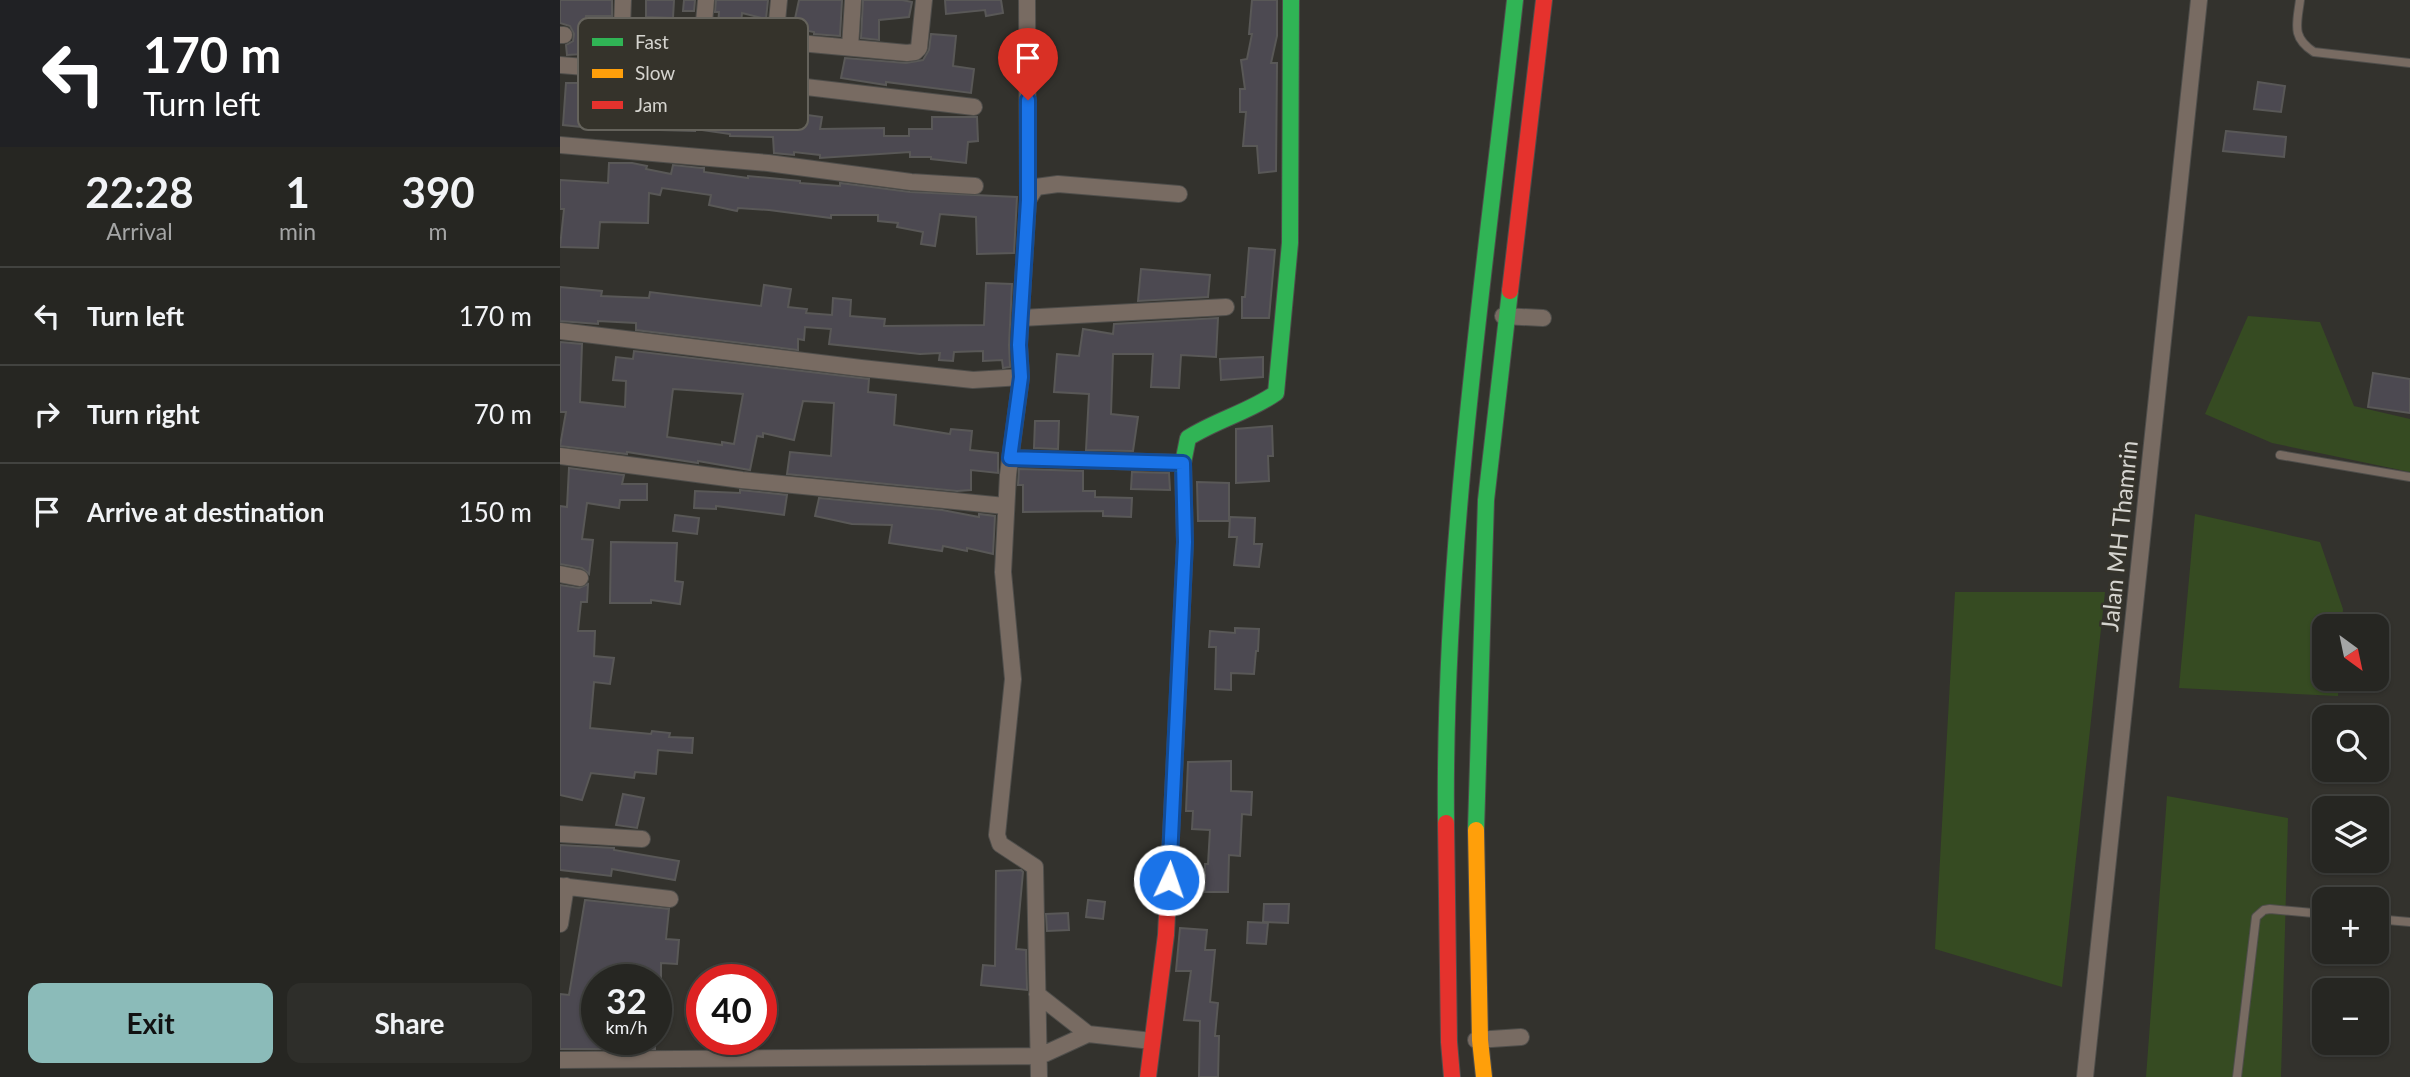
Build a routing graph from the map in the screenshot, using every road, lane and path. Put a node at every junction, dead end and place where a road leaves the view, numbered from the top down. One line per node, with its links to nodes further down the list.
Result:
1 (623, 0): 12 (street)
2 (706, 0): 13 (street)
3 (779, 0): 14 (street)
4 (853, 0): 16 (street)
5 (925, 0): 16 (street)
6 (1027, 0): 25 (street)
7 (1291, 0): 36 (main road)
8 (1515, 0): 27 (main road)
9 (1544, 0): 28 (main road)
10 (2199, 0): 61 (street, Jalan MH Thamrin)
11 (2300, 0): 17 (lane)
12 (622, 18)
13 (705, 18)
14 (777, 18)
15 (808, 44): 16 (street)
16 (850, 47)
17 (2410, 63)
18 (560, 65): 19 (street)
19 (578, 66)
20 (808, 86): 21 (street)
21 (974, 107)
22 (560, 145): 23 (street)
23 (975, 186)
24 (1179, 194): 25 (street)
25 (1028, 200): 29 (street)
26 (1226, 307): 29 (street)
27 (1479, 315): 28 (street); 54 (main road)
28 (1507, 317): 30 (street); 52 (main road)
29 (1021, 318): 32 (street)
30 (1544, 318)
31 (560, 331): 32 (street)
32 (1021, 377): 35 (street)
33 (2280, 455): 37 (lane)
34 (560, 456): 38 (street)
35 (1010, 458): 36 (street); 38 (street)
36 (1183, 463): 53 (main road)
37 (2410, 477)
38 (1005, 506): 49 (street)
39 (560, 574): 40 (street)
40 (580, 578)
41 (560, 834): 42 (street)
42 (642, 839)
43 (563, 886): 44 (street); 48 (street)
44 (670, 900)
45 (2312, 913): 62 (lane)
46 (2389, 920): 47 (lane)
47 (2410, 922)
48 (560, 924)
49 (1037, 994): 50 (street); 55 (street)
50 (1088, 1034): 53 (street); 55 (street)
51 (1521, 1037): 52 (street)
52 (1480, 1040): 54 (street); 60 (main road)
53 (1152, 1041): 58 (main road)
54 (1449, 1042): 59 (main road)
55 (1040, 1056): 56 (street); 57 (street)
56 (560, 1060)
57 (1039, 1077)
58 (1148, 1077)
59 (1452, 1077)
60 (1484, 1077)
61 (2085, 1077)
62 (2236, 1077)

